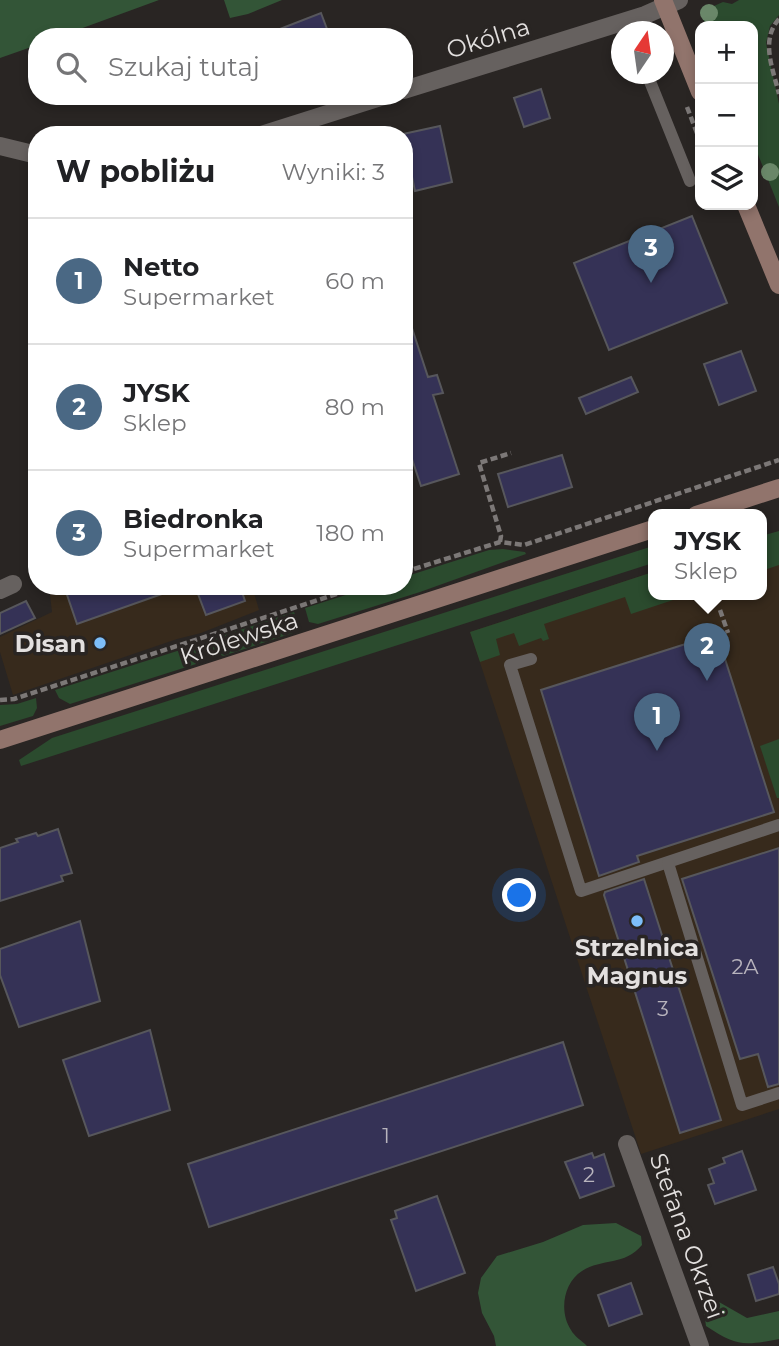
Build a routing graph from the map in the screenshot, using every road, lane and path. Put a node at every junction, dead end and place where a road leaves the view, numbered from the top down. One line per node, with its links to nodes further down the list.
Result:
1 (669, 2): 3 (street, Okólna); 6 (main road)
2 (779, 19): 8 (path)
3 (637, 21)
4 (611, 31): 7 (street, Okólna)
5 (651, 84): 13 (lane)
6 (697, 84)
7 (413, 87)
8 (779, 94)
9 (356, 105): 10 (street)
10 (289, 126)
11 (0, 146): 12 (street)
12 (28, 153)
13 (690, 181)
14 (748, 210): 15 (main road)
15 (779, 285)
16 (511, 453): 21 (path)
17 (779, 460): 21 (path)
18 (779, 488): 19 (main road)
19 (714, 509)
20 (648, 531): 28 (main road, Królewska)
21 (500, 542): 22 (path)
22 (413, 569)
23 (332, 595): 27 (path)
24 (720, 610): 25 (path)
25 (728, 633)
26 (531, 659): 30 (lane)
27 (0, 700)
28 (0, 740)
29 (779, 825): 30 (lane)
30 (668, 863): 31 (lane)
31 (779, 1093)
32 (627, 1144): 33 (street, Stefana Okrzei)
33 (700, 1346)

